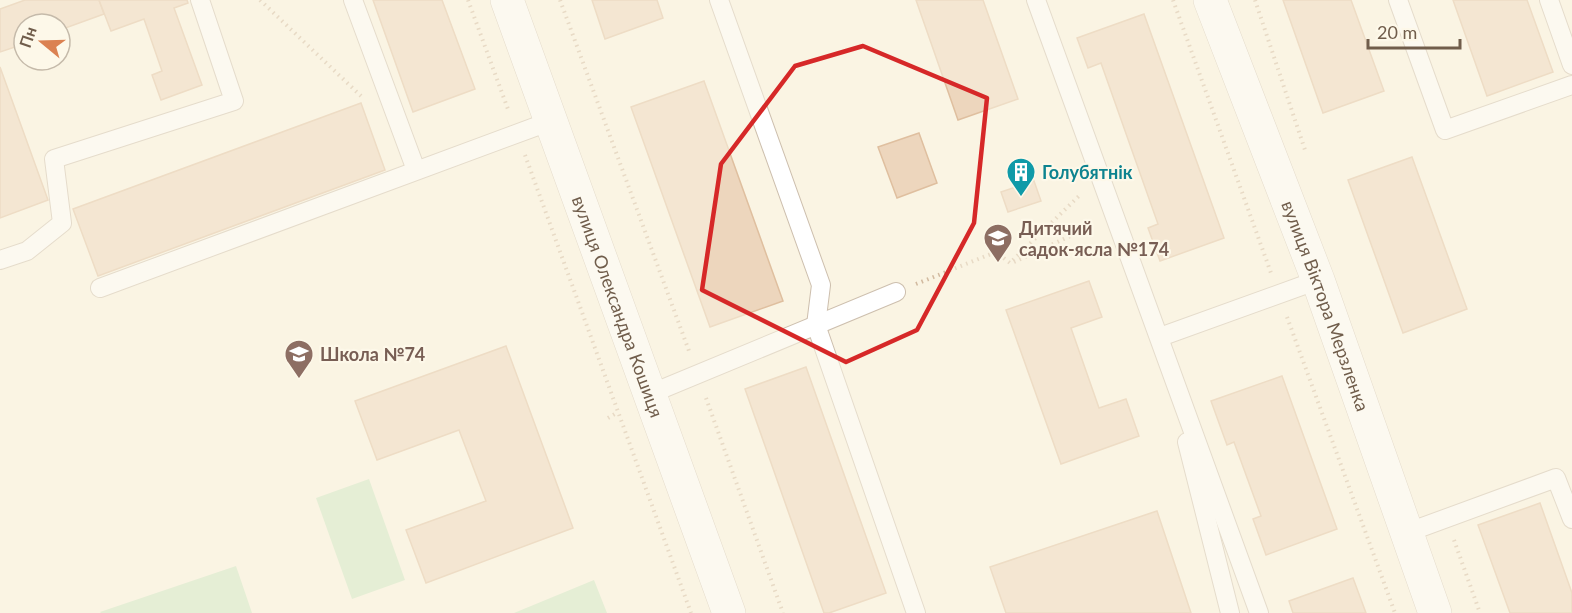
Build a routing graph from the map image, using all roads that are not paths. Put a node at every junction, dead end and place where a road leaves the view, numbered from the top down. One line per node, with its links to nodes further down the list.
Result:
1 (200, 0): 14 (lane)
2 (352, 0): 13 (lane)
3 (507, 0): 12 (street, вулиця Олександра Кошиця)
4 (719, 0): 18 (lane)
5 (1031, 0): 19 (lane)
6 (1036, 0): 19 (lane)
7 (1210, 0): 15 (street, вулиця Віктора Мерзленка)
8 (1398, 0): 11 (lane)
9 (1549, 0): 10 (lane)
10 (1572, 65)
11 (1572, 85)
12 (551, 121): 13 (lane); 20 (street, вулиця Олександра Кошиця)
13 (416, 170): 16 (lane)
14 (0, 260)
15 (1318, 280): 19 (lane); 22 (street, вулиця Віктора Мерзленка)
16 (100, 288)
17 (896, 292): 18 (lane)
18 (816, 325): 20 (lane); 24 (lane)
19 (1161, 337): 25 (lane); 26 (lane)
20 (650, 394): 23 (street, вулиця Олександра Кошиця)
21 (1572, 519): 22 (lane)
22 (1406, 532): 27 (street, вулиця Віктора Мерзленка)
23 (729, 613)
24 (916, 613)
25 (1230, 613)
26 (1259, 613)
27 (1435, 613)

